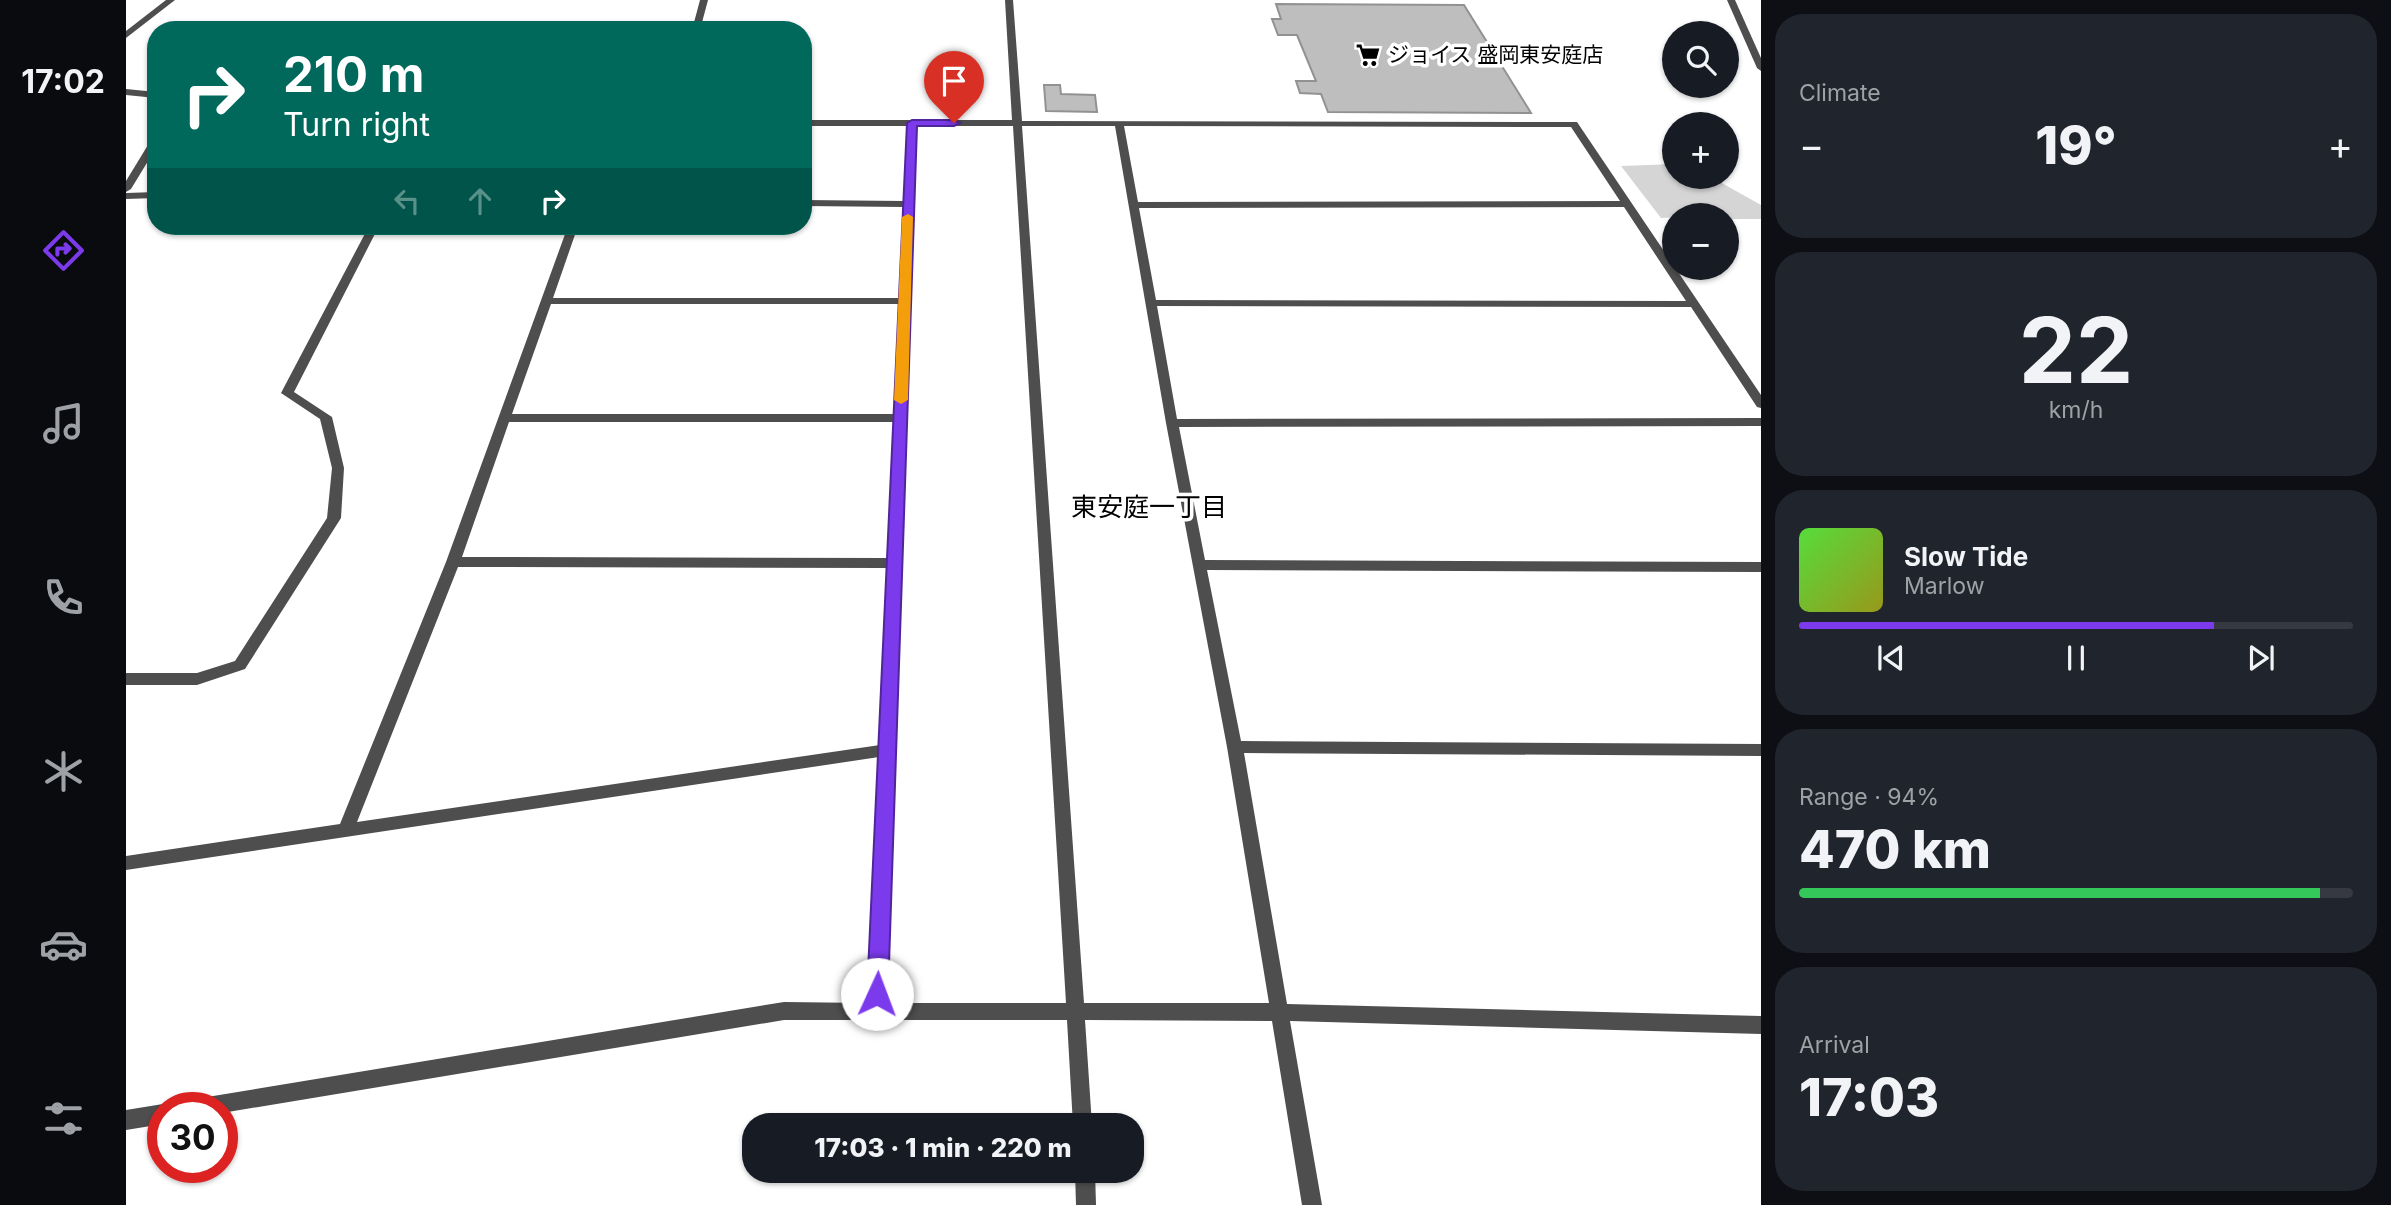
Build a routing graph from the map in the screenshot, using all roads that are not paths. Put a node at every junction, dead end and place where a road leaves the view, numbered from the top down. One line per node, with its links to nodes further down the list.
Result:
1 (171, 0): 6 (street)
2 (704, 0): 5 (street)
3 (1009, 0): 12 (street)
4 (1731, 0): 7 (street)
5 (698, 21)
6 (126, 35)
7 (1761, 68)
8 (126, 92): 9 (street)
9 (147, 93)
10 (812, 122): 11 (street)
11 (912, 123): 12 (street); 19 (street)
12 (1016, 123): 13 (street); 45 (street)
13 (1119, 123): 20 (street); 21 (street)
14 (147, 155): 15 (street)
15 (126, 189)
16 (147, 195): 17 (street)
17 (126, 196)
18 (812, 203): 19 (street)
19 (908, 204): 25 (street)
20 (1626, 204): 21 (street); 27 (street)
21 (1135, 205): 26 (street)
22 (369, 235): 37 (street)
23 (570, 235): 24 (street)
24 (546, 301): 25 (street); 29 (street)
25 (906, 301): 30 (street)
26 (1151, 303): 27 (street); 32 (street)
27 (1694, 304): 28 (street)
28 (1761, 404)
29 (504, 418): 30 (street); 33 (street)
30 (900, 418): 34 (street)
31 (1761, 422): 32 (street)
32 (1172, 423): 35 (street)
33 (453, 562): 34 (street); 41 (street)
34 (892, 563): 39 (street)
35 (1199, 565): 36 (street); 38 (street)
36 (1761, 567)
37 (126, 679)
38 (1235, 747): 40 (street); 44 (street)
39 (886, 750): 41 (street); 43 (street)
40 (1761, 750)
41 (346, 829): 42 (street)
42 (126, 863)
43 (877, 1012): 45 (street); 47 (street)
44 (1279, 1012): 45 (street); 46 (street); 53 (street)
45 (1077, 1014): 48 (street)
46 (1761, 1025)
47 (238, 1101)
48 (1082, 1113)
49 (147, 1117): 50 (street)
50 (126, 1120)
51 (1085, 1183): 52 (street)
52 (1086, 1205)
53 (1312, 1205)

